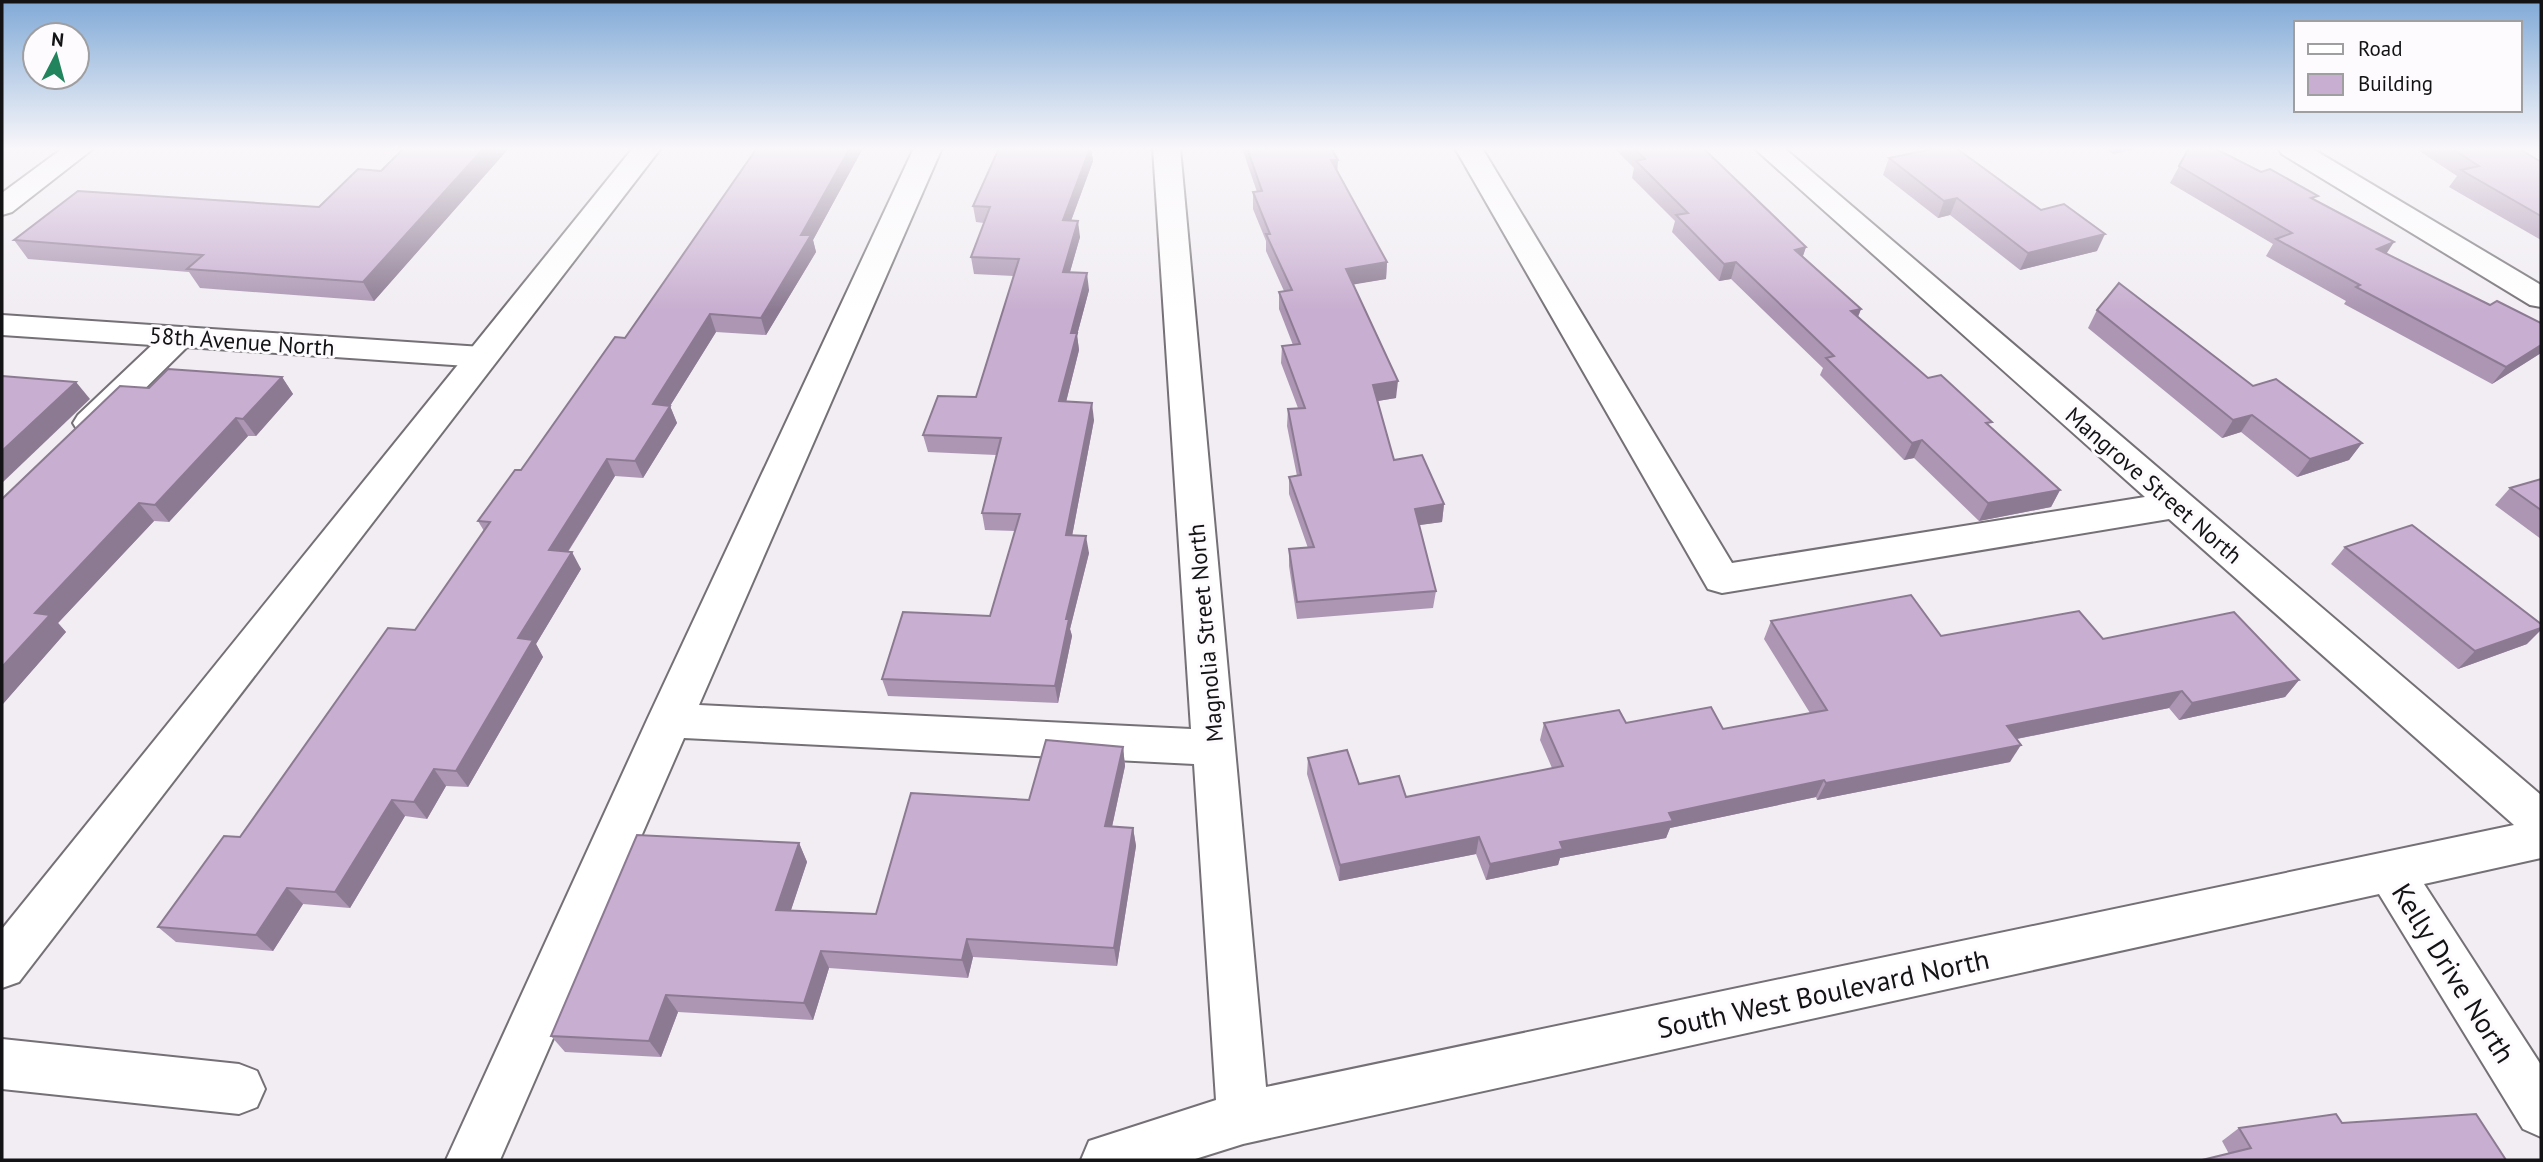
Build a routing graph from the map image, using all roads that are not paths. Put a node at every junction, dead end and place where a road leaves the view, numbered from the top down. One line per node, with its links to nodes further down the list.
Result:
1 (604, 202): 10 (street)
2 (903, 202): 13 (street)
3 (1171, 202): 14 (street, Magnolia Street North)
4 (1500, 202): 12 (street)
5 (1830, 202): 12 (street, Mangrove Street North)
6 (2381, 202): 7 (street)
7 (2541, 298)
8 (2, 326): 9 (street, 58th Avenue North)
9 (179, 337): 10 (street, 58th Avenue North); 11 (street)
10 (482, 358): 18 (street)
11 (71, 441)
12 (2177, 505): 15 (street, Mangrove Street North)
13 (668, 720): 14 (street); 23 (street)
14 (1214, 748): 22 (street, Magnolia Street North)
15 (2541, 822)
16 (2541, 839): 17 (street, South West Boulevard North)
17 (2390, 872): 21 (street, Kelly Drive North); 22 (street, South West Boulevard North)
18 (9, 946)
19 (2, 1064): 20 (street)
20 (239, 1089)
21 (2541, 1111)
22 (1243, 1118): 24 (street, South West Boulevard North)
23 (473, 1160)
24 (1108, 1160)

